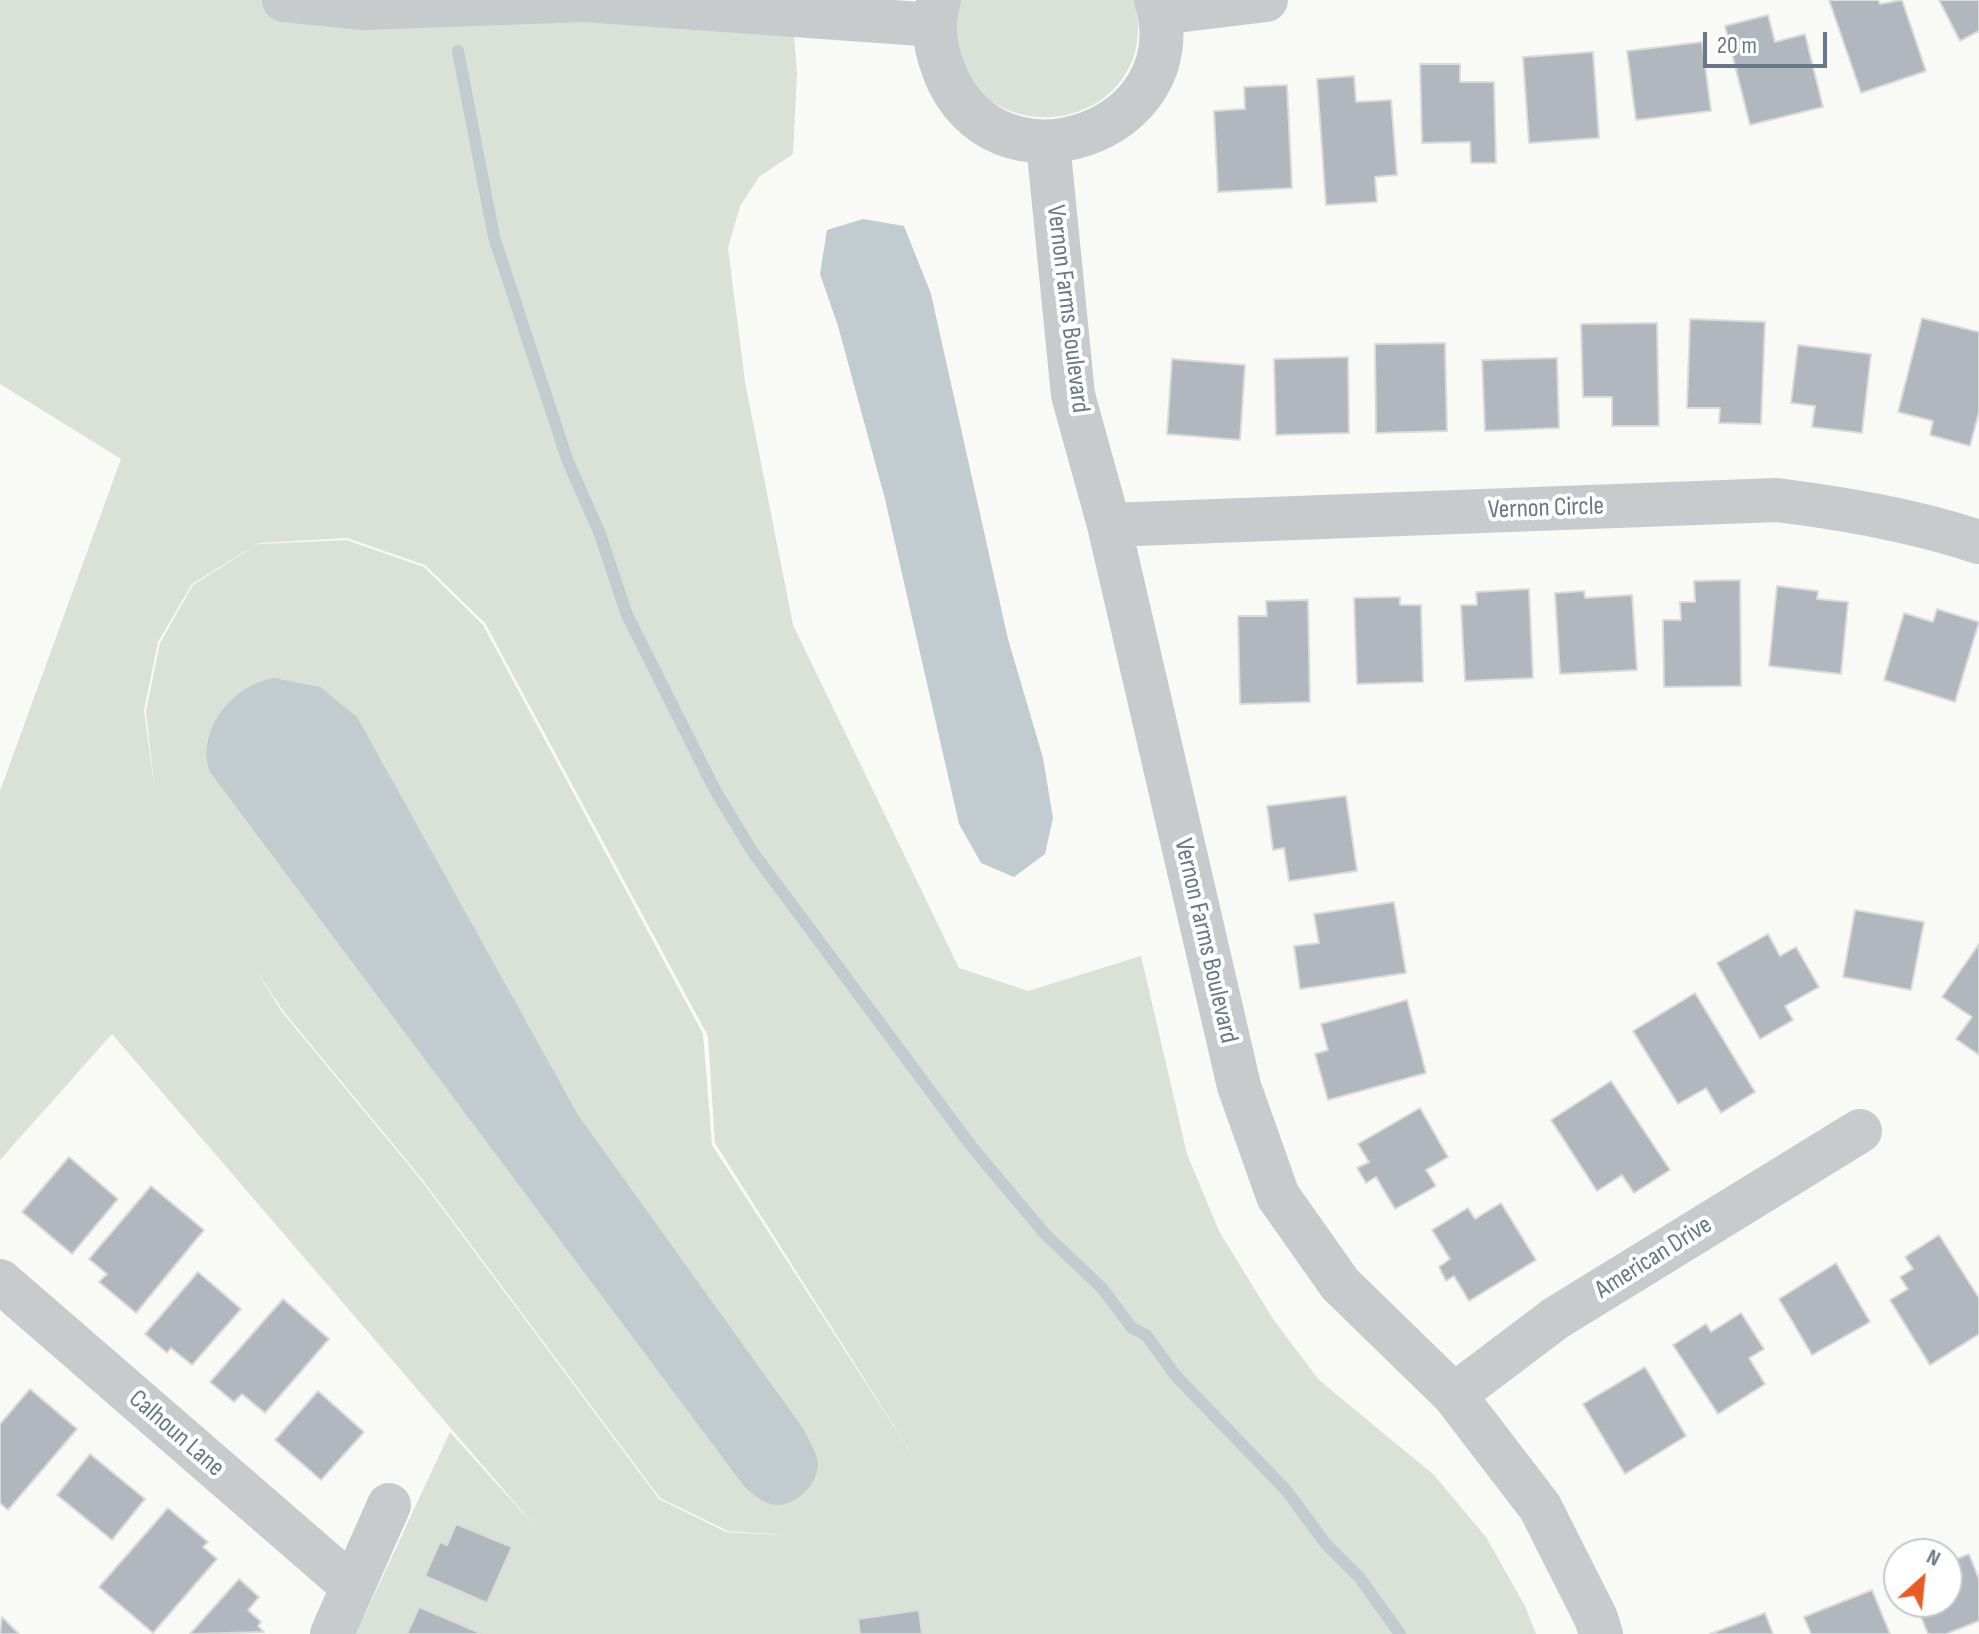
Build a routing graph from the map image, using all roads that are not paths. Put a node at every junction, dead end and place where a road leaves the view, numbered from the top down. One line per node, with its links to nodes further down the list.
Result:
1 (284, 0): 4 (street)
2 (1266, 0): 3 (street)
3 (1158, 6): 5 (street)
4 (937, 13): 5 (street)
5 (1048, 143): 6 (street, Vernon Farms Boulevard)
6 (1109, 525): 7 (street, Vernon Circle); 10 (street, Vernon Farms Boulevard)
7 (1979, 542)
8 (1860, 1131): 10 (street, American Drive)
9 (0, 1281): 12 (street, Calhoun Lane)
10 (1454, 1395): 14 (street, Vernon Farms Boulevard)
11 (389, 1505): 12 (street)
12 (352, 1586): 13 (street)
13 (332, 1634)
14 (1601, 1634)

